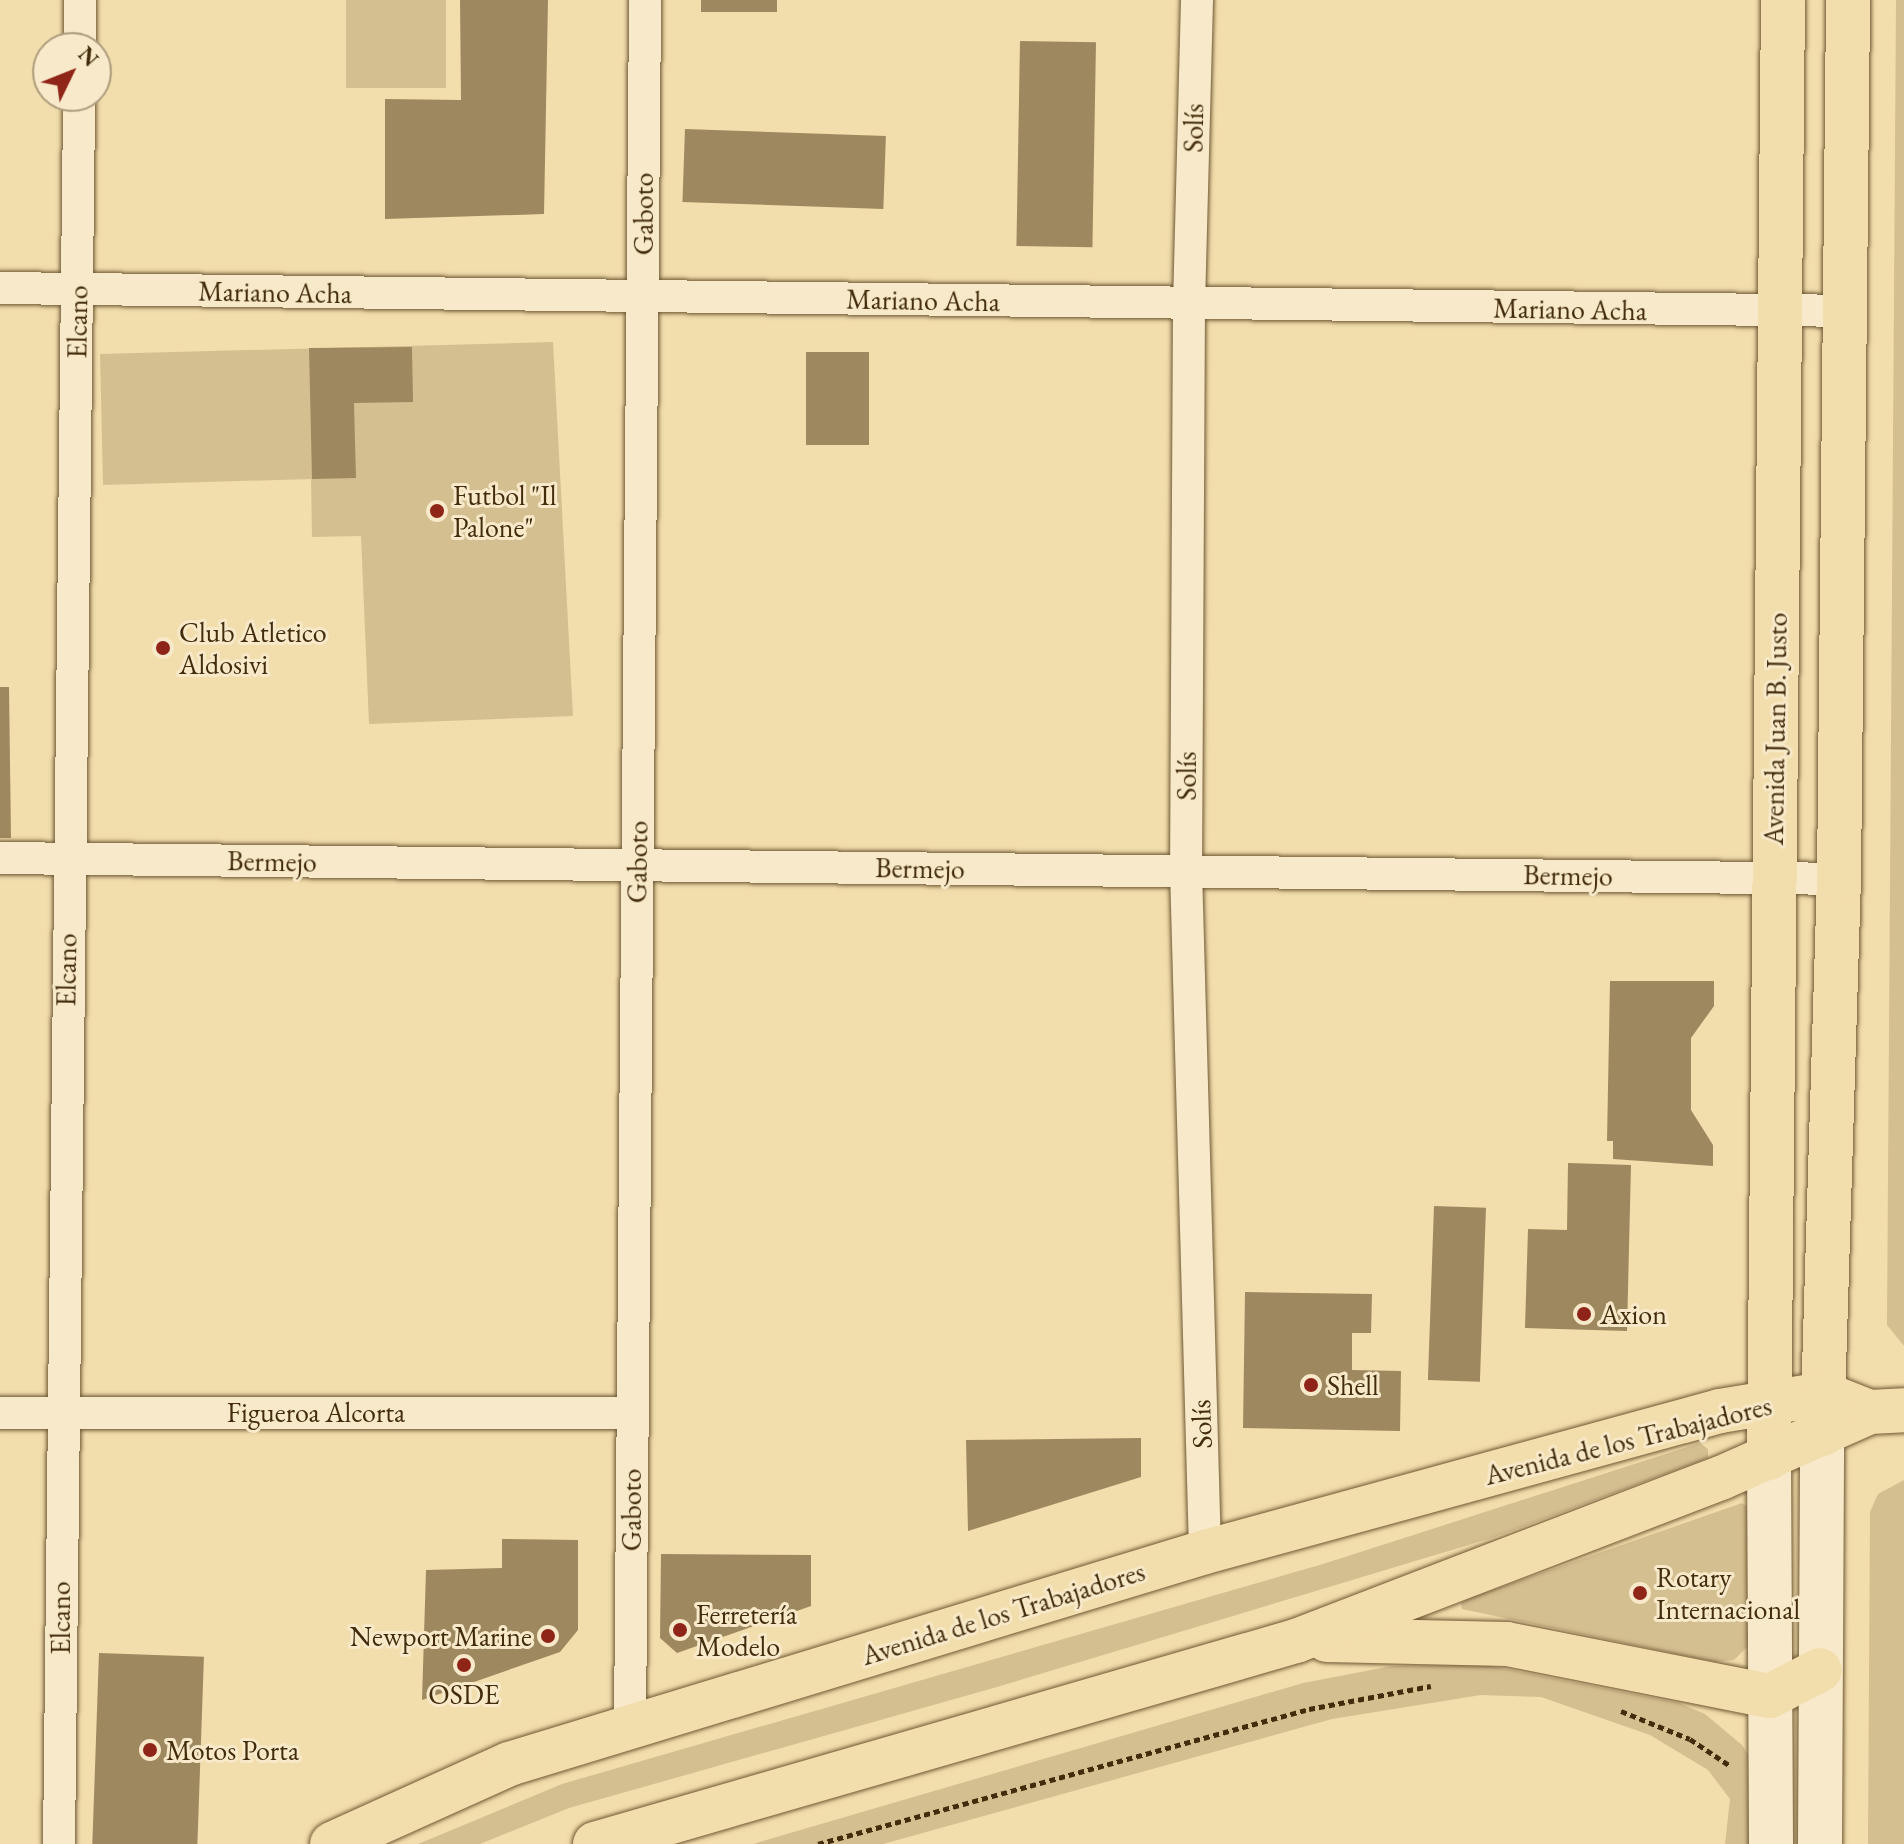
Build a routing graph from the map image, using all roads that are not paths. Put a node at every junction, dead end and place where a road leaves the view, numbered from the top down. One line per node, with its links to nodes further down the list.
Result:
1 (80, 0): 6 (street)
2 (645, 0): 10 (street, Gaboto)
3 (1197, 0): 11 (street, Solís)
4 (1783, 0): 12 (main road, Avenida Juan B. Justo)
5 (1848, 0): 13 (main road)
6 (80, 32)
7 (79, 112): 9 (street, Elcano)
8 (0, 288): 9 (street, Mariano Acha)
9 (78, 289): 10 (street, Mariano Acha); 15 (street, Elcano)
10 (643, 296): 11 (street, Mariano Acha); 16 (street, Gaboto)
11 (1189, 304): 12 (street, Mariano Acha); 17 (street, Solís)
12 (1780, 311): 13 (street, Mariano Acha); 18 (main road, Avenida Juan B. Justo)
13 (1845, 311): 19 (main road)
14 (0, 858): 15 (street, Bermejo)
15 (68, 859): 16 (street, Bermejo); 22 (street, Elcano)
16 (637, 865): 17 (street, Bermejo); 24 (street, Gaboto)
17 (1186, 870): 18 (street, Bermejo); 27 (street, Solís)
18 (1774, 878): 19 (street, Bermejo); 20 (main road, Avenida Juan B. Justo)
19 (1839, 879): 25 (main road)
20 (1769, 1403): 25 (main road, Avenida de los Trabajadores); 26 (main road, Avenida Juan B. Justo); 27 (main road, Avenida de los Trabajadores)
21 (1887, 1411): 25 (main road)
22 (61, 1412): 23 (street, Figueroa Alcorta); 24 (street, Figueroa Alcorta); 32 (street, Elcano)
23 (0, 1413)
24 (631, 1413): 31 (street, Gaboto)
25 (1823, 1414): 26 (main road, Avenida de los Trabajadores); 29 (main road)
26 (1769, 1458): 28 (main road, Avenida de los Trabajadores); 30 (main road)
27 (1205, 1552): 31 (main road, Avenida de los Trabajadores)
28 (1296, 1641): 30 (main road); 34 (main road, Avenida de los Trabajadores)
29 (1820, 1670): 30 (main road); 36 (main road)
30 (1770, 1696): 35 (main road)
31 (630, 1725): 33 (main road, Avenida de los Trabajadores)
32 (59, 1844)
33 (332, 1844)
34 (595, 1844)
35 (1771, 1844)
36 (1820, 1844)

